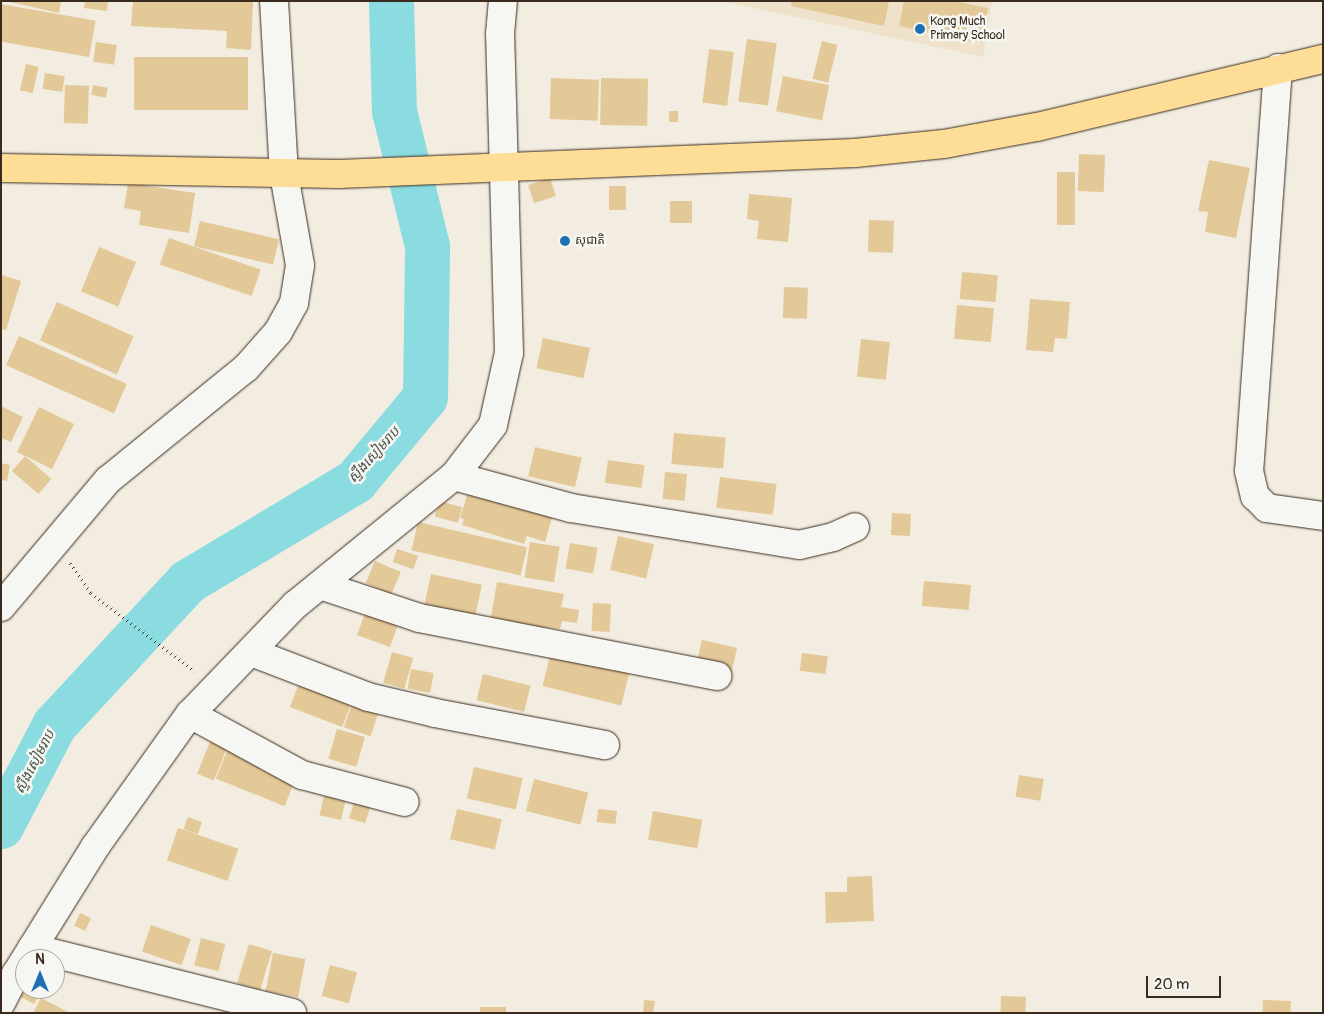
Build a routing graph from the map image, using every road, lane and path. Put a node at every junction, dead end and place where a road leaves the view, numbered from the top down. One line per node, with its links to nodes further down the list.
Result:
1 (274, 1): 7 (street)
2 (504, 1): 5 (street)
3 (1323, 59): 4 (highway)
4 (1278, 68): 5 (highway); 9 (street)
5 (502, 165): 7 (highway); 8 (street)
6 (1, 168): 7 (highway)
7 (284, 174): 11 (street)
8 (454, 476): 10 (street); 12 (street)
9 (1323, 516)
10 (855, 527)
11 (54, 543): 13 (street); 14 (path)
12 (320, 584): 15 (street); 16 (street)
13 (1, 607)
14 (170, 652)
15 (251, 652): 17 (street); 18 (street)
16 (717, 676)
17 (190, 714): 19 (street); 20 (street)
18 (605, 745)
19 (405, 802)
20 (32, 948): 21 (street); 22 (street)
21 (1, 1003)
22 (292, 1013)

